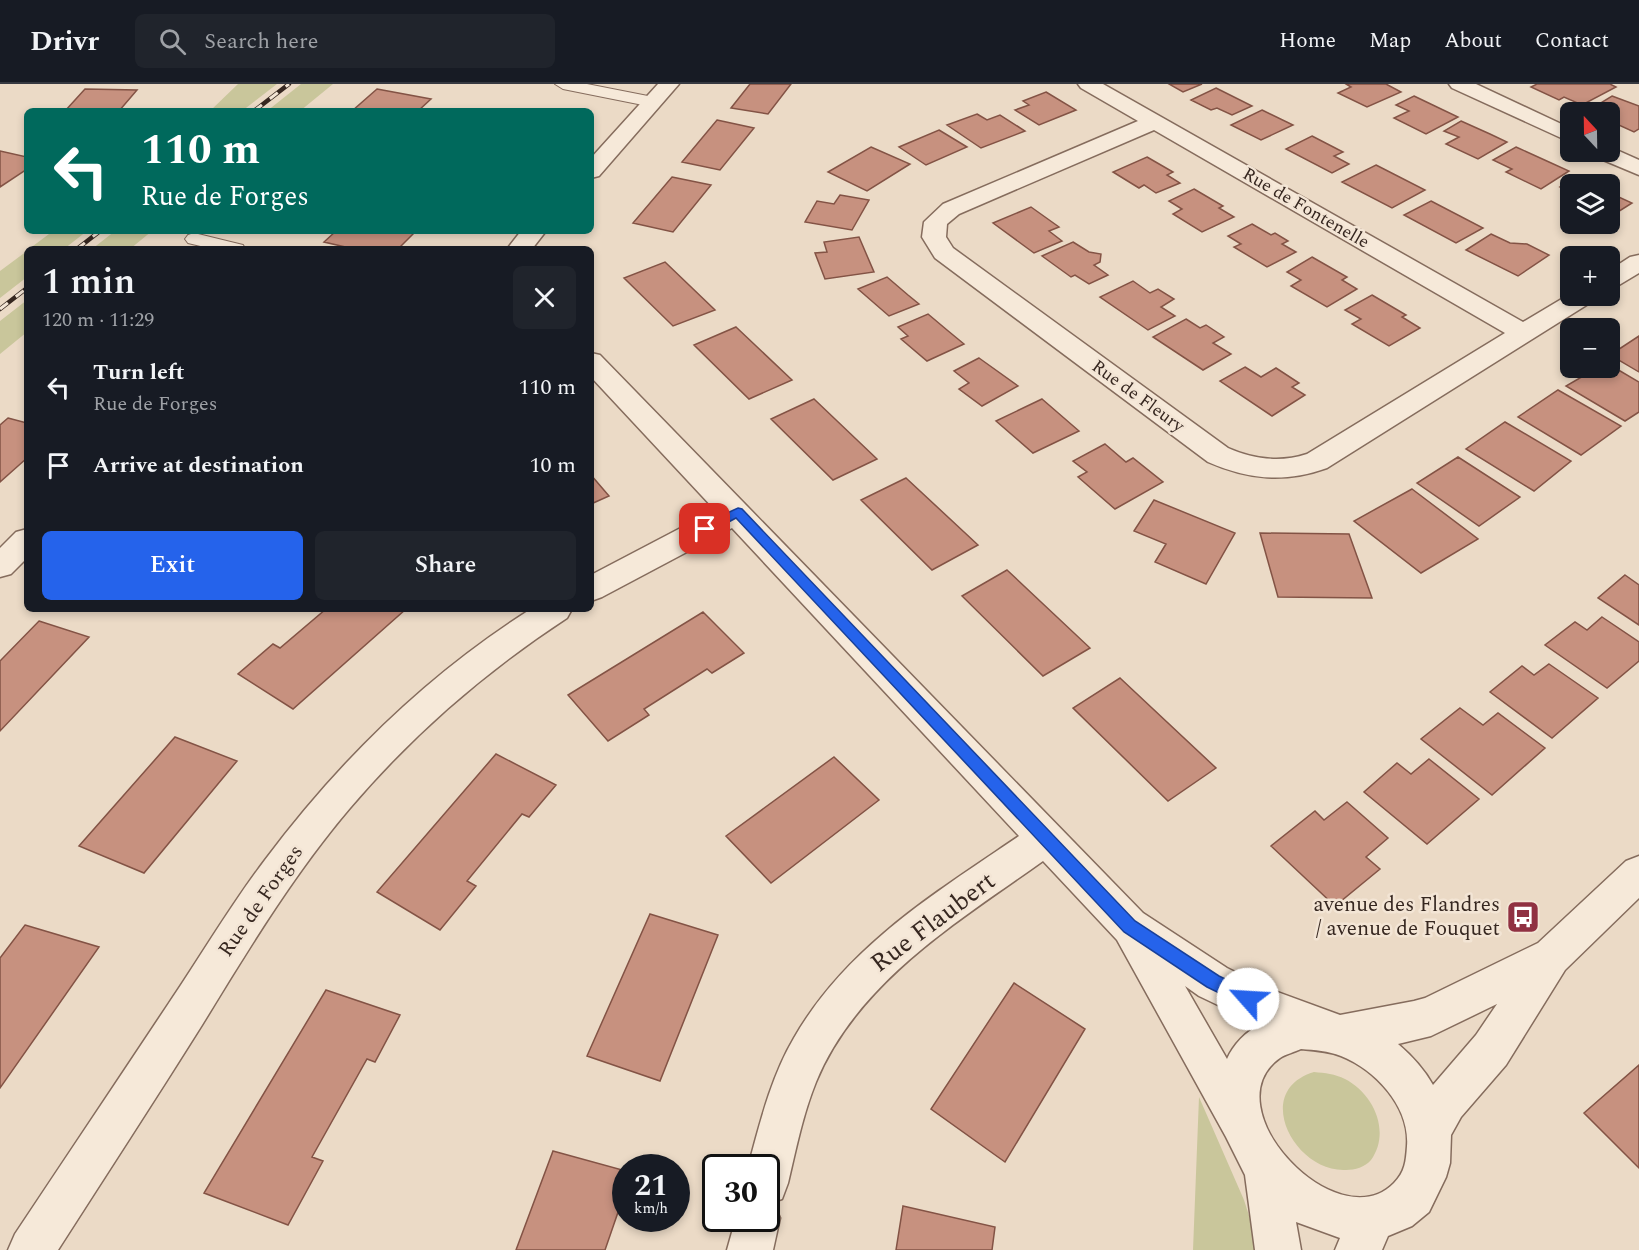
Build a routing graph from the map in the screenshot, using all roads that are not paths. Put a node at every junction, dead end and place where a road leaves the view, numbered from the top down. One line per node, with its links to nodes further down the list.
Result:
1 (563, 84): 5 (lane)
2 (669, 84): 5 (street)
3 (1088, 84): 6 (street, Rue de Fontenelle)
4 (1460, 84): 7 (street)
5 (653, 102): 9 (street)
6 (1155, 122): 18 (street, Rue de Fontenelle); 18 (street, Rue de Fleury)
7 (1560, 131)
8 (1620, 159): 10 (street)
9 (595, 162)
10 (1639, 168)
11 (532, 234): 14 (street)
12 (194, 239): 13 (lane)
13 (223, 246)
14 (522, 246)
15 (1639, 262): 16 (street)
16 (1620, 274)
17 (1568, 306): 18 (street, Rue de Fleury)
18 (1523, 333)
19 (594, 364): 20 (street)
20 (738, 512): 23 (street); 25 (street)
21 (24, 543): 22 (street)
22 (0, 566)
23 (594, 587)
24 (552, 612): 36 (street, Rue de Forges)
25 (1046, 838): 27 (street); 32 (street, Rue Flaubert)
26 (1639, 873): 28 (street)
27 (1129, 926): 29 (street); 30 (street)
28 (1551, 957): 29 (street); 31 (street)
29 (1335, 1032): 30 (street); 31 (street)
30 (1243, 1128): 33 (street)
31 (1428, 1134): 35 (street)
32 (774, 1154)
33 (1266, 1170): 35 (street); 38 (street)
34 (754, 1232): 37 (street)
35 (1366, 1234)
36 (31, 1250)
37 (750, 1250)
38 (1278, 1250)

